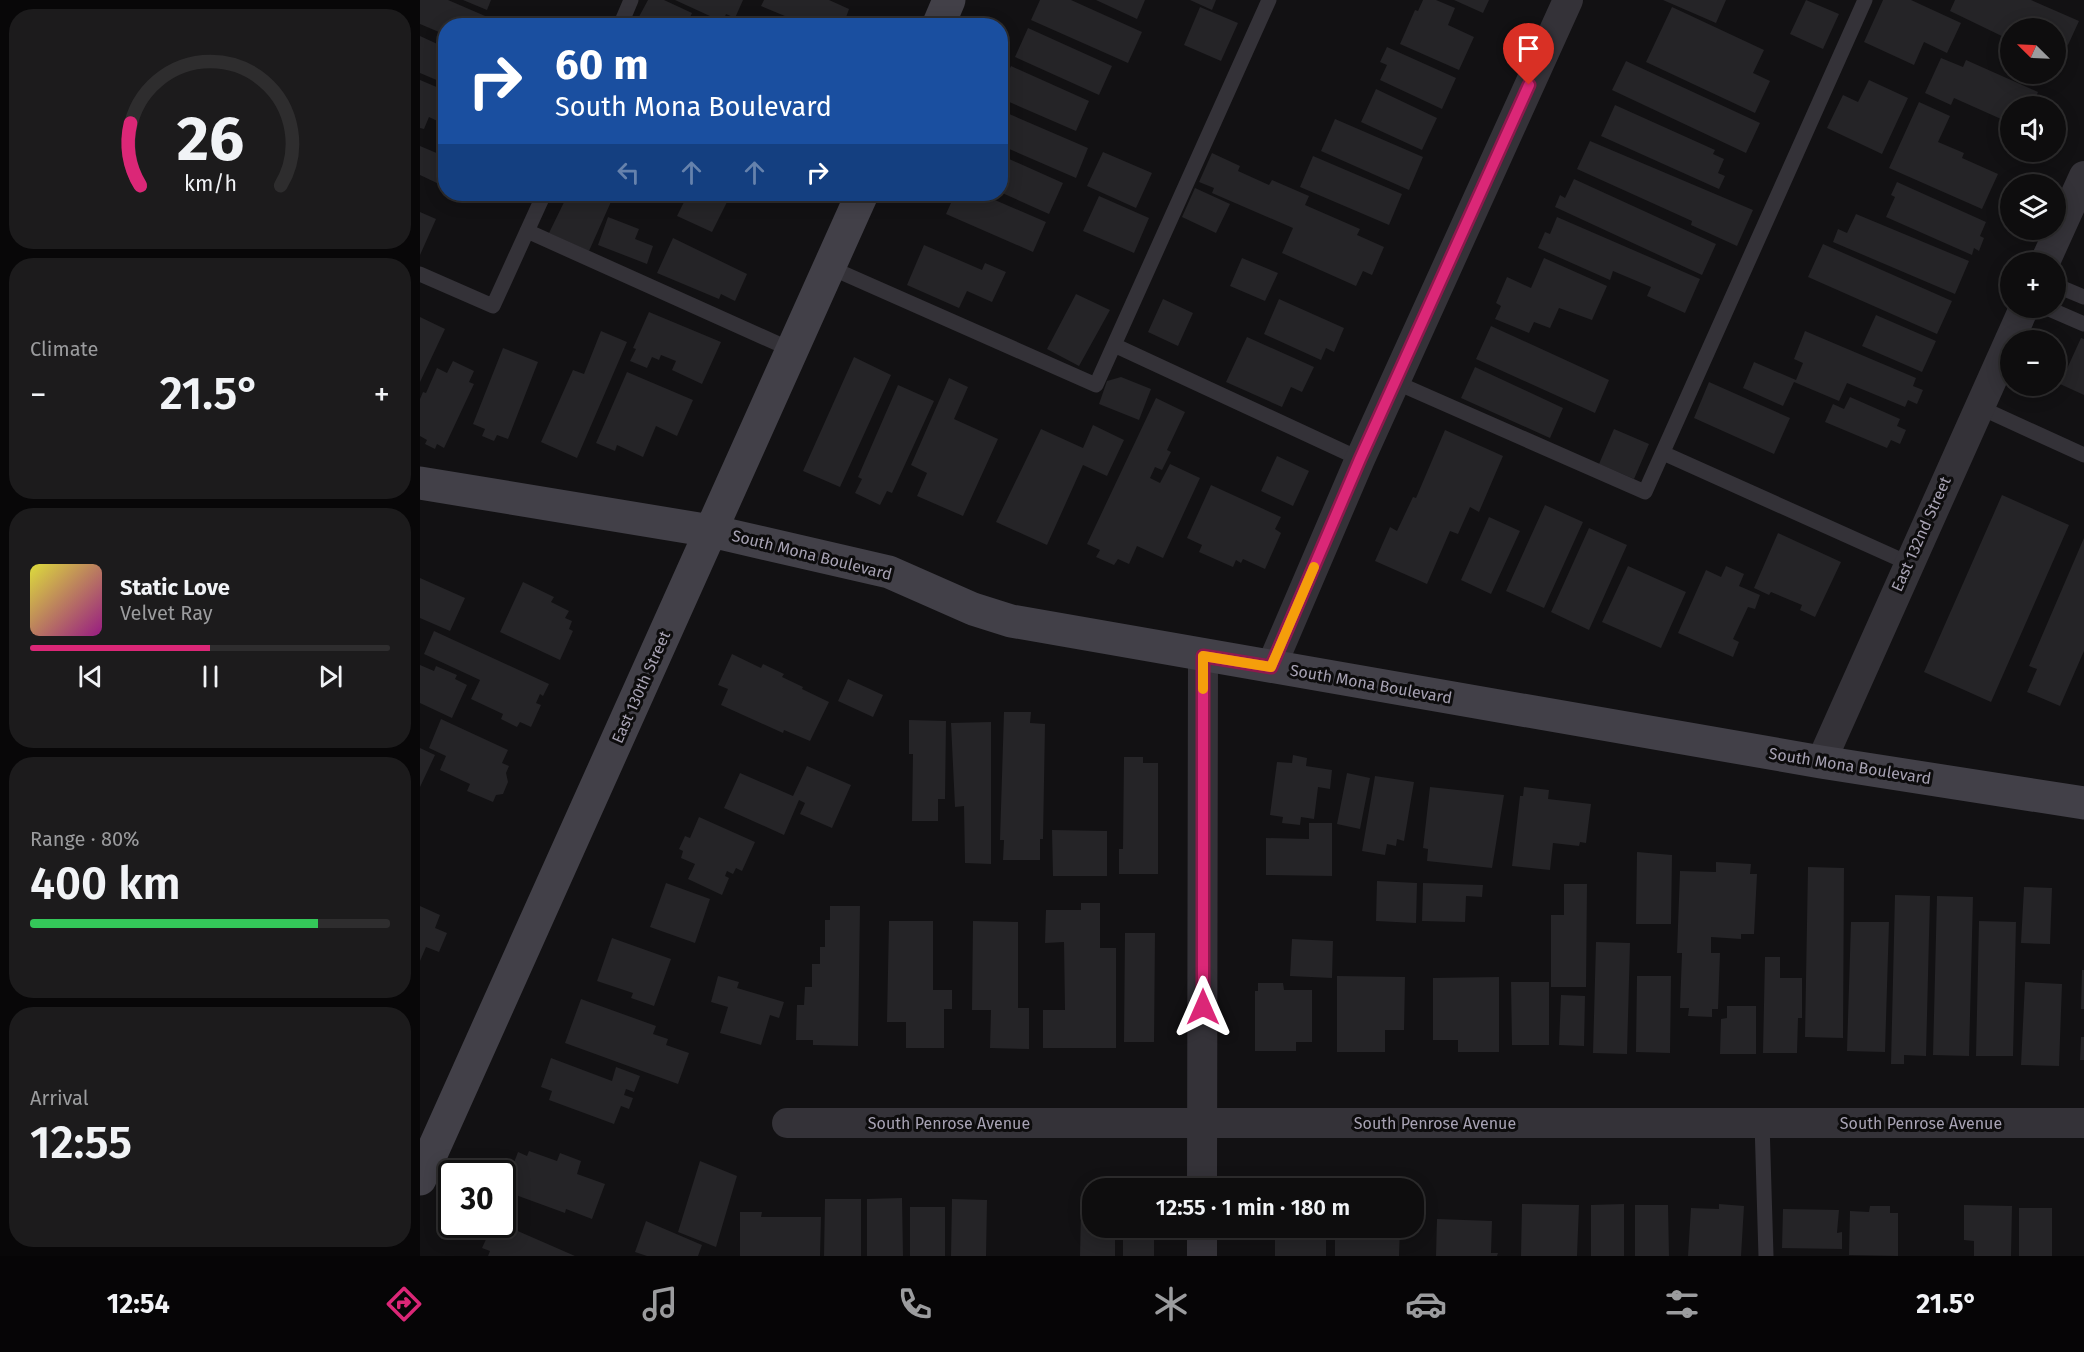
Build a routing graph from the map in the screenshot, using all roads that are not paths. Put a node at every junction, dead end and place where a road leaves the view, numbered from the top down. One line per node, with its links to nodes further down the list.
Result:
1 (631, 0): 6 (lane)
2 (949, 0): 7 (street)
3 (1269, 0): 20 (lane)
4 (1568, 0): 22 (street)
5 (1865, 0): 24 (lane)
6 (623, 18)
7 (941, 18)
8 (2084, 176): 12 (street)
9 (541, 201): 11 (lane)
10 (859, 201): 13 (street, East 130th Street)
11 (527, 231): 14 (lane); 21 (lane)
12 (2050, 252)
13 (829, 267): 20 (lane); 21 (street, East 130th Street)
14 (420, 274)
15 (2066, 290): 16 (lane)
16 (2084, 297)
17 (2066, 316): 19 (lane)
18 (2019, 318): 23 (street, East 132nd Street)
19 (2084, 324)
20 (1114, 345): 26 (lane)
21 (792, 350): 28 (street, East 130th Street)
22 (1395, 382): 24 (lane); 26 (street)
23 (1979, 406): 25 (lane); 29 (street, East 132nd Street)
24 (1663, 453): 29 (lane)
25 (2084, 455)
26 (1360, 459): 31 (street)
27 (420, 483): 28 (street, South Mona Boulevard)
28 (711, 531): 30 (street, South Mona Boulevard); 39 (street, East 130th Street)
29 (1908, 563): 32 (street, East 132nd Street)
30 (1203, 656): 31 (street, South Mona Boulevard); 37 (street)
31 (1271, 667): 32 (street, South Mona Boulevard)
32 (1821, 762): 33 (street, South Mona Boulevard)
33 (2084, 803)
34 (787, 1123): 37 (street, South Penrose Avenue)
35 (1762, 1123): 36 (street, South Penrose Avenue); 37 (street, South Penrose Avenue); 42 (lane)
36 (2084, 1123)
37 (1202, 1124): 38 (street)
38 (1202, 1178)
39 (420, 1179)
40 (1202, 1238): 41 (street)
41 (1202, 1256)
42 (1766, 1256)

